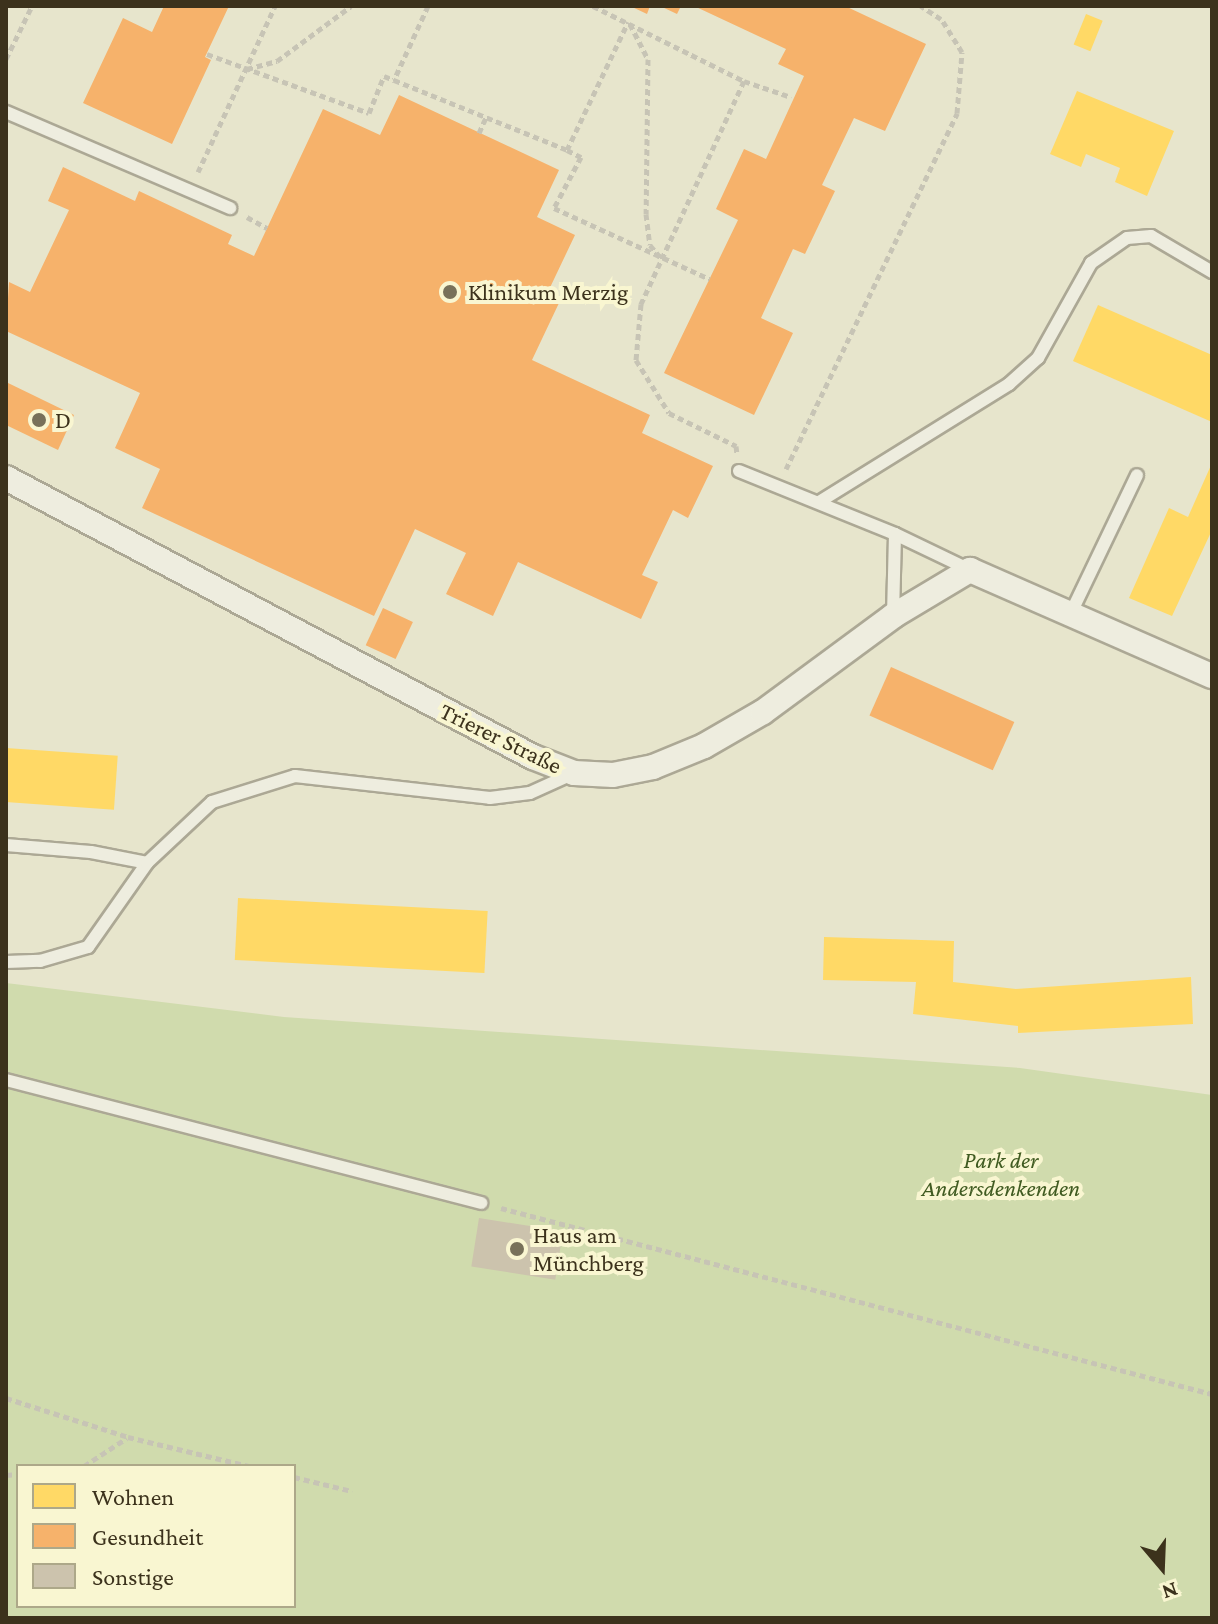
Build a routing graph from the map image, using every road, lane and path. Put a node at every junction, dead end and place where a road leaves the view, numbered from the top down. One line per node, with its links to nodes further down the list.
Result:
1 (32, 6): 9 (path)
2 (275, 6): 10 (path)
3 (351, 6): 10 (path)
4 (428, 6): 11 (path)
5 (593, 6): 7 (path)
6 (921, 6): 26 (path)
7 (628, 22): 12 (path); 17 (path); 20 (path)
8 (207, 54): 10 (path)
9 (6, 59)
10 (246, 70): 11 (path); 18 (path)
11 (394, 80): 15 (path)
12 (744, 81): 13 (path); 20 (path)
13 (791, 97)
14 (6, 112): 18 (lane)
15 (486, 117): 16 (path); 17 (path)
16 (479, 133)
17 (567, 150): 20 (path)
18 (190, 191): 19 (lane)
19 (230, 208)
20 (661, 258): 22 (path); 23 (path)
21 (1212, 272): 27 (lane)
22 (710, 279)
23 (739, 471): 26 (lane)
24 (1137, 475): 30 (lane)
25 (6, 478): 33 (street, Trierer Straße)
26 (777, 486): 27 (lane)
27 (819, 502): 28 (lane)
28 (895, 534): 29 (lane); 31 (lane)
29 (970, 570): 30 (street); 31 (street, Trierer Straße)
30 (1070, 615): 32 (street)
31 (893, 616): 33 (street, Trierer Straße)
32 (1212, 676)
33 (574, 773): 35 (lane)
34 (6, 845): 35 (lane)
35 (147, 863): 36 (lane)
36 (6, 962)
37 (6, 1080): 38 (lane)
38 (481, 1203): 39 (path)
39 (1212, 1394)
40 (6, 1398): 41 (path)
41 (128, 1437): 42 (path); 43 (path)
42 (87, 1464)
43 (241, 1464)
44 (296, 1477): 45 (path)
45 (352, 1491)

